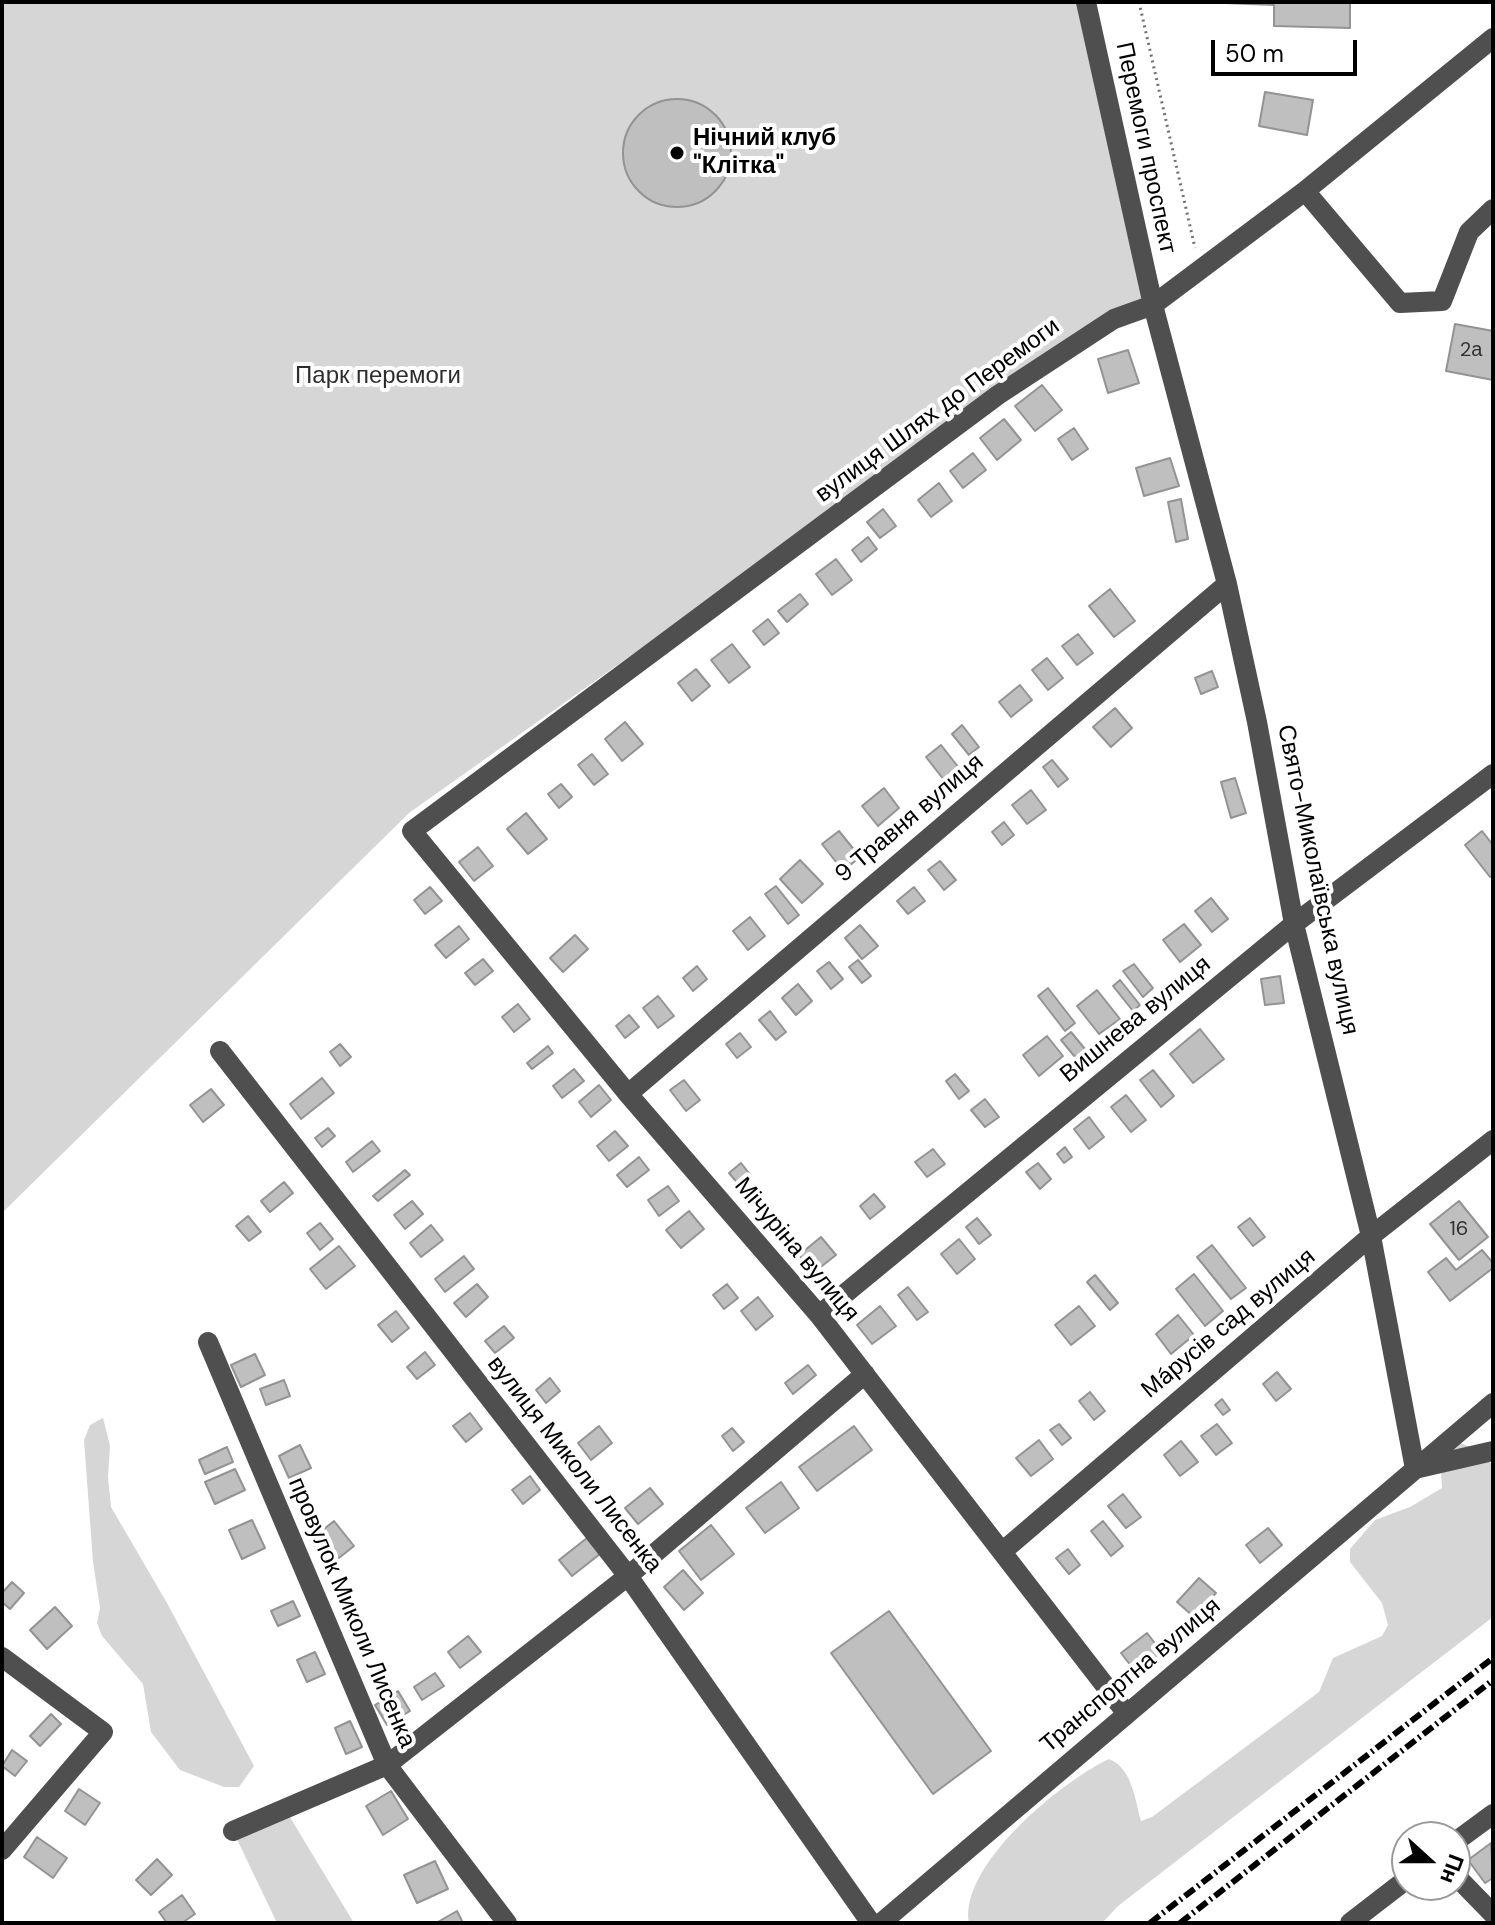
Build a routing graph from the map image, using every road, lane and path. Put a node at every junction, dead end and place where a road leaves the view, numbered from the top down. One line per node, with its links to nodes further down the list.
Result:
1 (1086, 2): 7 (street, Перемоги проспект)
2 (1139, 2): 6 (path)
3 (1493, 38): 4 (street, вулиця Шлях до Перемоги)
4 (1305, 191): 5 (street); 6 (street, вулиця Шлях до Перемоги)
5 (1493, 209)
6 (1200, 270): 7 (street, вулиця Шлях до Перемоги)
7 (1153, 305): 8 (street, Свято-Миколаївська вулиця); 10 (street, вулиця Шлях до Перемоги)
8 (1227, 584): 11 (street, Свято-Миколаївська вулиця); 13 (street, 9 Травня вулиця)
9 (1493, 774): 11 (street, Вишнева вулиця)
10 (412, 831): 13 (street, Мічуріна вулиця)
11 (1294, 924): 15 (street, Свято-Миколаївська вулиця); 16 (street, Вишнева вулиця)
12 (220, 1051): 23 (street, вулиця Миколи Лисенка)
13 (628, 1094): 16 (street, Мічуріна вулиця)
14 (1493, 1140): 15 (street, Мáрусів сад вулиця)
15 (1371, 1236): 21 (street, Свято-Миколаївська вулиця); 22 (street, Мáрусів сад вулиця)
16 (819, 1315): 18 (street, Мічуріна вулиця)
17 (208, 1342): 26 (street, провулок Миколи Лисенка)
18 (865, 1374): 22 (street, Мічуріна вулиця); 23 (street)
19 (1493, 1403): 21 (street, Транспортна вулиця)
20 (1493, 1451): 21 (street)
21 (1415, 1469): 25 (street, Транспортна вулиця)
22 (1003, 1551): 25 (street, Мічуріна вулиця)
23 (628, 1576): 26 (street); 35 (street, вулиця Миколи Лисенка)
24 (2, 1657): 30 (street)
25 (1127, 1714): 36 (street, Транспортна вулиця)
26 (387, 1765): 29 (street); 34 (street, провулок Миколи Лисенка)
27 (1493, 1814): 28 (street)
28 (1471, 1830)
29 (233, 1831)
30 (2, 1850)
31 (1391, 1891): 37 (street)
32 (1471, 1891): 33 (street)
33 (1493, 1914)
34 (507, 1923)
35 (871, 1923)
36 (881, 1923)
37 (1350, 1923)

